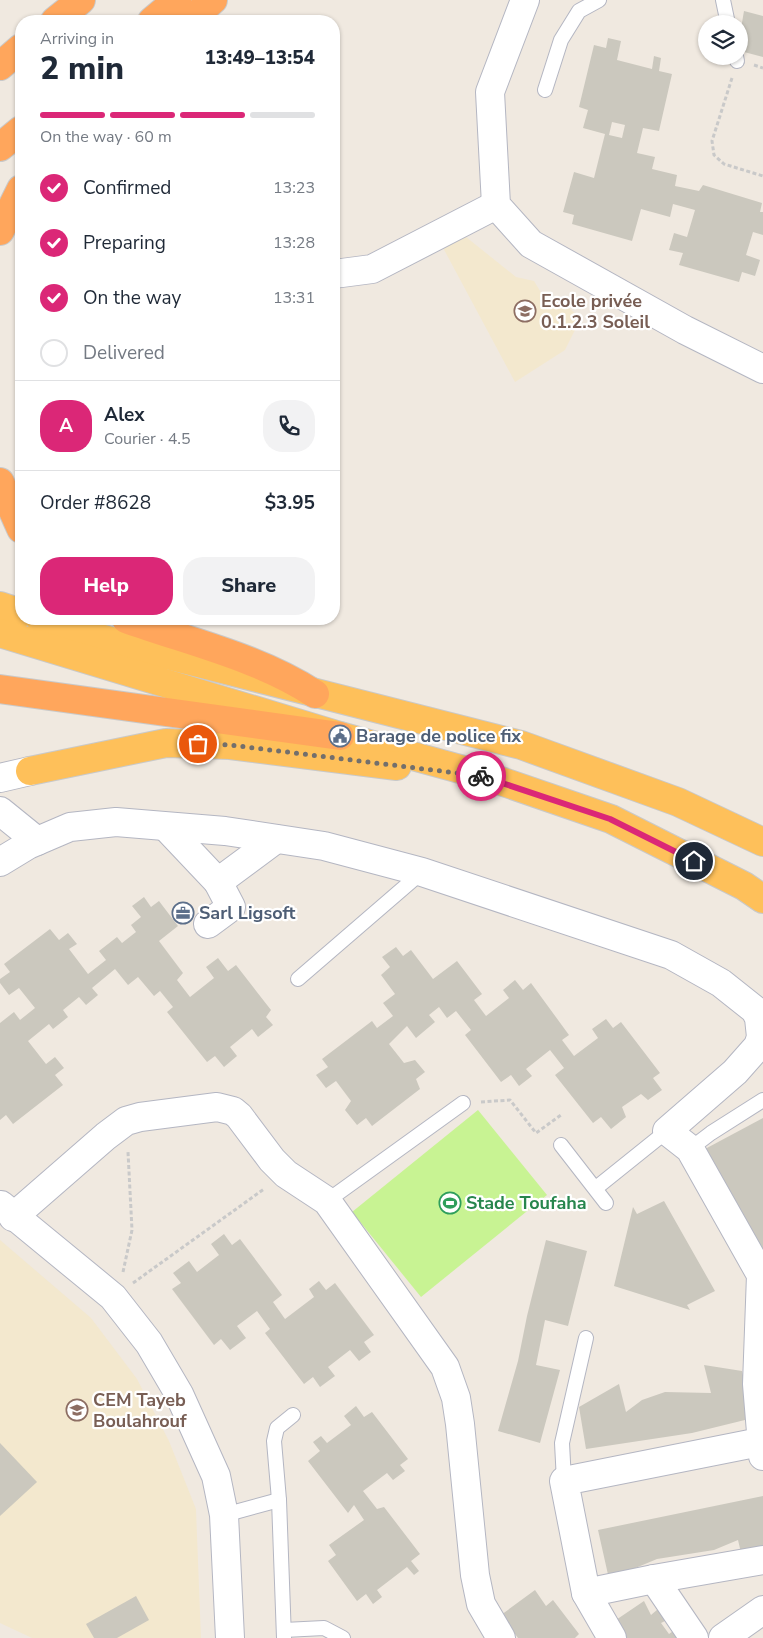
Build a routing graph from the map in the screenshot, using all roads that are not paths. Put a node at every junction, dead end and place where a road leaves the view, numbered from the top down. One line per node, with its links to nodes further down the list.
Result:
1 (81, 0): 7 (highway)
2 (177, 0): 8 (highway)
3 (213, 0): 9 (highway)
4 (525, 0): 17 (street)
5 (599, 0): 13 (lane)
6 (723, 0): 10 (lane)
7 (62, 15)
8 (159, 15)
9 (196, 15)
10 (726, 15)
11 (15, 53): 12 (highway)
12 (0, 66)
13 (544, 90)
14 (15, 135): 15 (highway)
15 (0, 147)
16 (15, 201): 18 (highway)
17 (496, 205): 19 (street); 20 (street)
18 (0, 231)
19 (340, 273)
20 (763, 369)
21 (0, 482): 22 (highway)
22 (15, 516)
23 (0, 606): 24 (highway)
24 (15, 610)
25 (58, 625): 29 (highway)
26 (143, 625): 29 (highway)
27 (0, 633): 30 (highway)
28 (0, 689): 30 (highway)
29 (315, 694): 38 (highway)
30 (340, 736): 32 (highway)
31 (30, 771): 32 (highway); 33 (street)
32 (489, 777): 42 (highway)
33 (0, 778)
34 (0, 811): 37 (street)
35 (166, 827): 36 (street); 37 (street); 41 (street)
36 (276, 839): 40 (street); 41 (street)
37 (37, 842): 39 (street)
38 (763, 842)
39 (0, 862)
40 (422, 872): 44 (lane); 47 (street)
41 (218, 882): 43 (street)
42 (763, 899)
43 (208, 924)
44 (298, 979)
45 (763, 1100): 49 (lane)
46 (463, 1103): 51 (lane)
47 (666, 1131): 49 (street); 50 (lane)
48 (561, 1145): 50 (lane)
49 (690, 1150): 54 (street)
50 (596, 1188): 52 (lane)
51 (327, 1201): 53 (street); 68 (street)
52 (606, 1203)
53 (6, 1211): 60 (street)
54 (762, 1277): 57 (street)
55 (586, 1338): 58 (lane)
56 (293, 1415): 59 (lane)
57 (762, 1449): 58 (street)
58 (564, 1481): 63 (street)
59 (279, 1500): 60 (lane); 65 (lane)
60 (224, 1515): 66 (street)
61 (763, 1560): 62 (street)
62 (654, 1579): 63 (street); 70 (street)
63 (586, 1594): 69 (street)
64 (763, 1610): 71 (street)
65 (284, 1634): 67 (lane)
66 (230, 1638)
67 (343, 1638)
68 (501, 1638)
69 (612, 1638)
70 (694, 1638)
71 (723, 1638)

